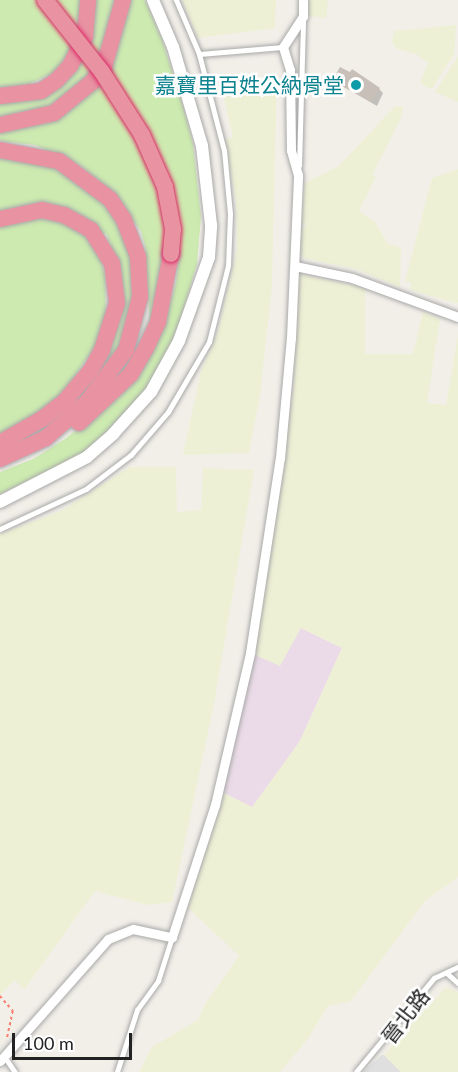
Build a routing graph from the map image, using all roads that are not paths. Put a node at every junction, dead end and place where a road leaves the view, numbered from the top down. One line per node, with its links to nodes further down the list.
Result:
1 (45, 0): 19 (highway, bridge)
2 (88, 0): 10 (highway)
3 (123, 0): 11 (highway)
4 (153, 0): 20 (street)
5 (176, 0): 9 (lane)
6 (303, 0): 7 (street)
7 (303, 16): 8 (street); 13 (lane)
8 (283, 47): 9 (lane); 13 (street)
9 (199, 54): 21 (lane)
10 (0, 96)
11 (0, 125)
12 (0, 150): 18 (highway)
13 (298, 175): 15 (street)
14 (0, 219): 17 (highway)
15 (296, 266): 16 (street); 22 (street)
16 (458, 317)
17 (0, 443)
18 (0, 459)
19 (0, 466)
20 (0, 502)
21 (0, 529)
22 (172, 937): 26 (street); 28 (lane)
23 (458, 967): 24 (lane, 晉北路)
24 (447, 973): 25 (lane); 29 (lane, 晉北路)
25 (458, 983)
26 (2, 1059): 27 (lane)
27 (15, 1072)
28 (117, 1072)
29 (356, 1072)

